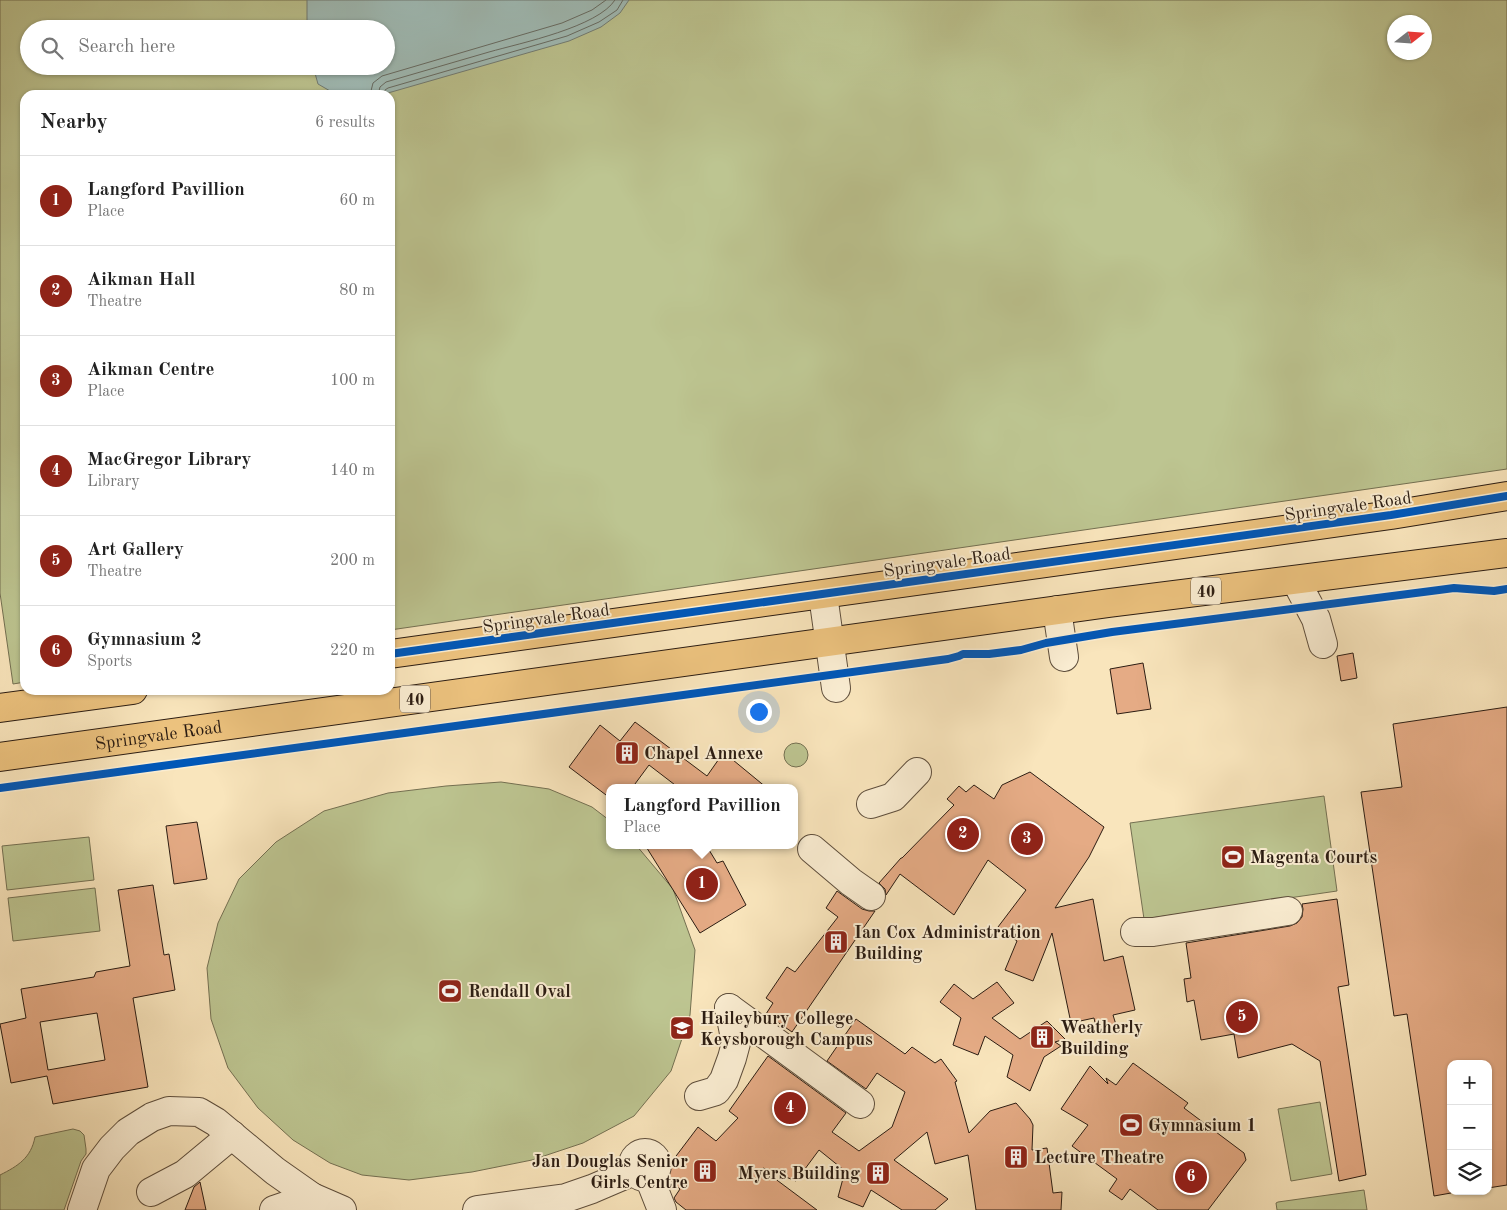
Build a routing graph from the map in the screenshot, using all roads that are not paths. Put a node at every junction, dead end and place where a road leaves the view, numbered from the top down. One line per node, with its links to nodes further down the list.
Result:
1 (1507, 496): 4 (highway, Springvale Road)
2 (1507, 554): 3 (highway, Springvale Road / 40)
3 (1296, 581): 5 (highway, Springvale Road / 40); 7 (lane)
4 (823, 596): 6 (lane); 8 (highway, Springvale Road)
5 (1057, 610): 6 (highway, Springvale Road / 40); 9 (lane)
6 (829, 642): 10 (lane); 13 (highway, Springvale Road / 40)
7 (1323, 644)
8 (395, 653)
9 (1064, 657)
10 (836, 688)
11 (96, 695): 12 (highway)
12 (0, 708)
13 (0, 758)
14 (908, 768): 15 (lane)
15 (871, 804)
16 (812, 849): 17 (lane)
17 (871, 896)
18 (1288, 911): 19 (lane)
19 (1135, 932)
20 (699, 1096): 21 (lane)
21 (860, 1104)
22 (232, 1135): 23 (lane); 24 (lane); 25 (lane)
23 (151, 1192)
24 (312, 1197): 26 (lane); 27 (lane)
25 (82, 1210)
26 (274, 1210)
27 (342, 1210)
28 (477, 1210): 29 (lane)
29 (662, 1210)

